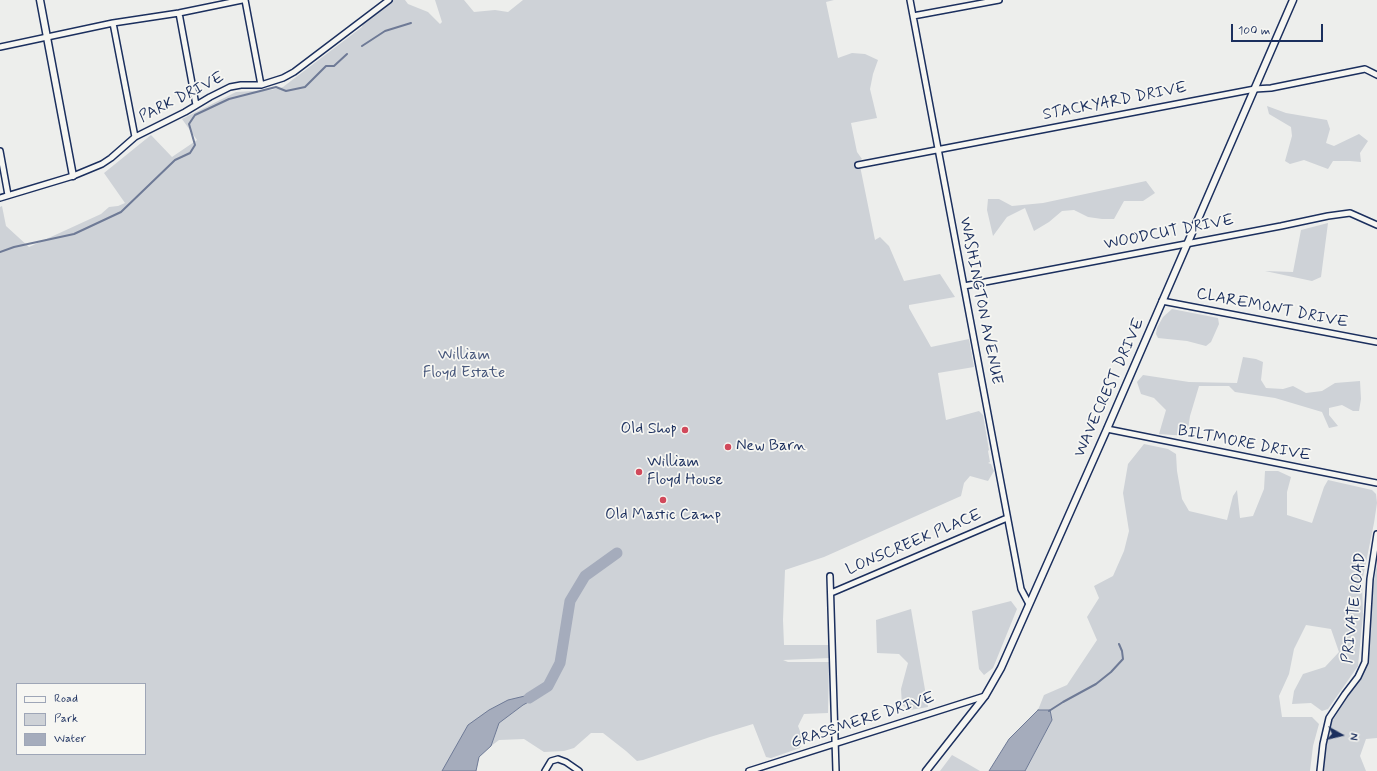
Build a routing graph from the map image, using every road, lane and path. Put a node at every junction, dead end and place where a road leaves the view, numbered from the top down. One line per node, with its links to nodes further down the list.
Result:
1 (40, 0): 10 (street)
2 (244, 0): 7 (street); 13 (street)
3 (389, 0): 13 (street, PARK DRIVE)
4 (910, 0): 8 (street, WASHINGTON AVENUE)
5 (999, 0): 8 (street)
6 (1293, 0): 14 (street, WAVECREST DRIVE)
7 (179, 13): 9 (street); 15 (street)
8 (913, 16): 17 (street, WASHINGTON AVENUE)
9 (113, 23): 10 (street); 16 (street)
10 (48, 37): 11 (street); 20 (street)
11 (0, 47)
12 (1377, 75): 14 (street, STACKYARD DRIVE)
13 (261, 85): 15 (street, PARK DRIVE)
14 (1255, 89): 17 (street, STACKYARD DRIVE); 24 (street, WAVECREST DRIVE)
15 (196, 105): 16 (street, PARK DRIVE)
16 (135, 137): 20 (street, PARK DRIVE)
17 (938, 150): 19 (street, STACKYARD DRIVE); 25 (street, WASHINGTON AVENUE)
18 (0, 151): 21 (street)
19 (858, 165)
20 (73, 176): 21 (street, PARK DRIVE)
21 (8, 195): 22 (street, PARK DRIVE)
22 (0, 198)
23 (1377, 224): 24 (street, WOODCUT DRIVE)
24 (1188, 243): 25 (street, WOODCUT DRIVE); 26 (street, WAVECREST DRIVE)
25 (964, 286): 30 (street, WASHINGTON AVENUE)
26 (1162, 301): 27 (street, CLAREMONT DRIVE); 28 (street, WAVECREST DRIVE)
27 (1377, 342)
28 (1107, 429): 29 (street, BILTMORE DRIVE); 34 (street, WAVECREST DRIVE)
29 (1377, 483)
30 (1007, 518): 33 (street, LONSCREEK PLACE); 34 (street, WASHINGTON AVENUE)
31 (1377, 534): 42 (street, PRIVATE ROAD)
32 (830, 576): 33 (street)
33 (831, 593): 36 (street)
34 (1029, 604): 35 (street, WAVECREST DRIVE)
35 (985, 696): 36 (street, GRASSMERE DRIVE); 41 (street, WAVECREST DRIVE)
36 (836, 743): 39 (street, GRASSMERE DRIVE); 40 (street)
37 (545, 771): 38 (street)
38 (579, 771)
39 (749, 771)
40 (836, 771)
41 (926, 771)
42 (1320, 771)

